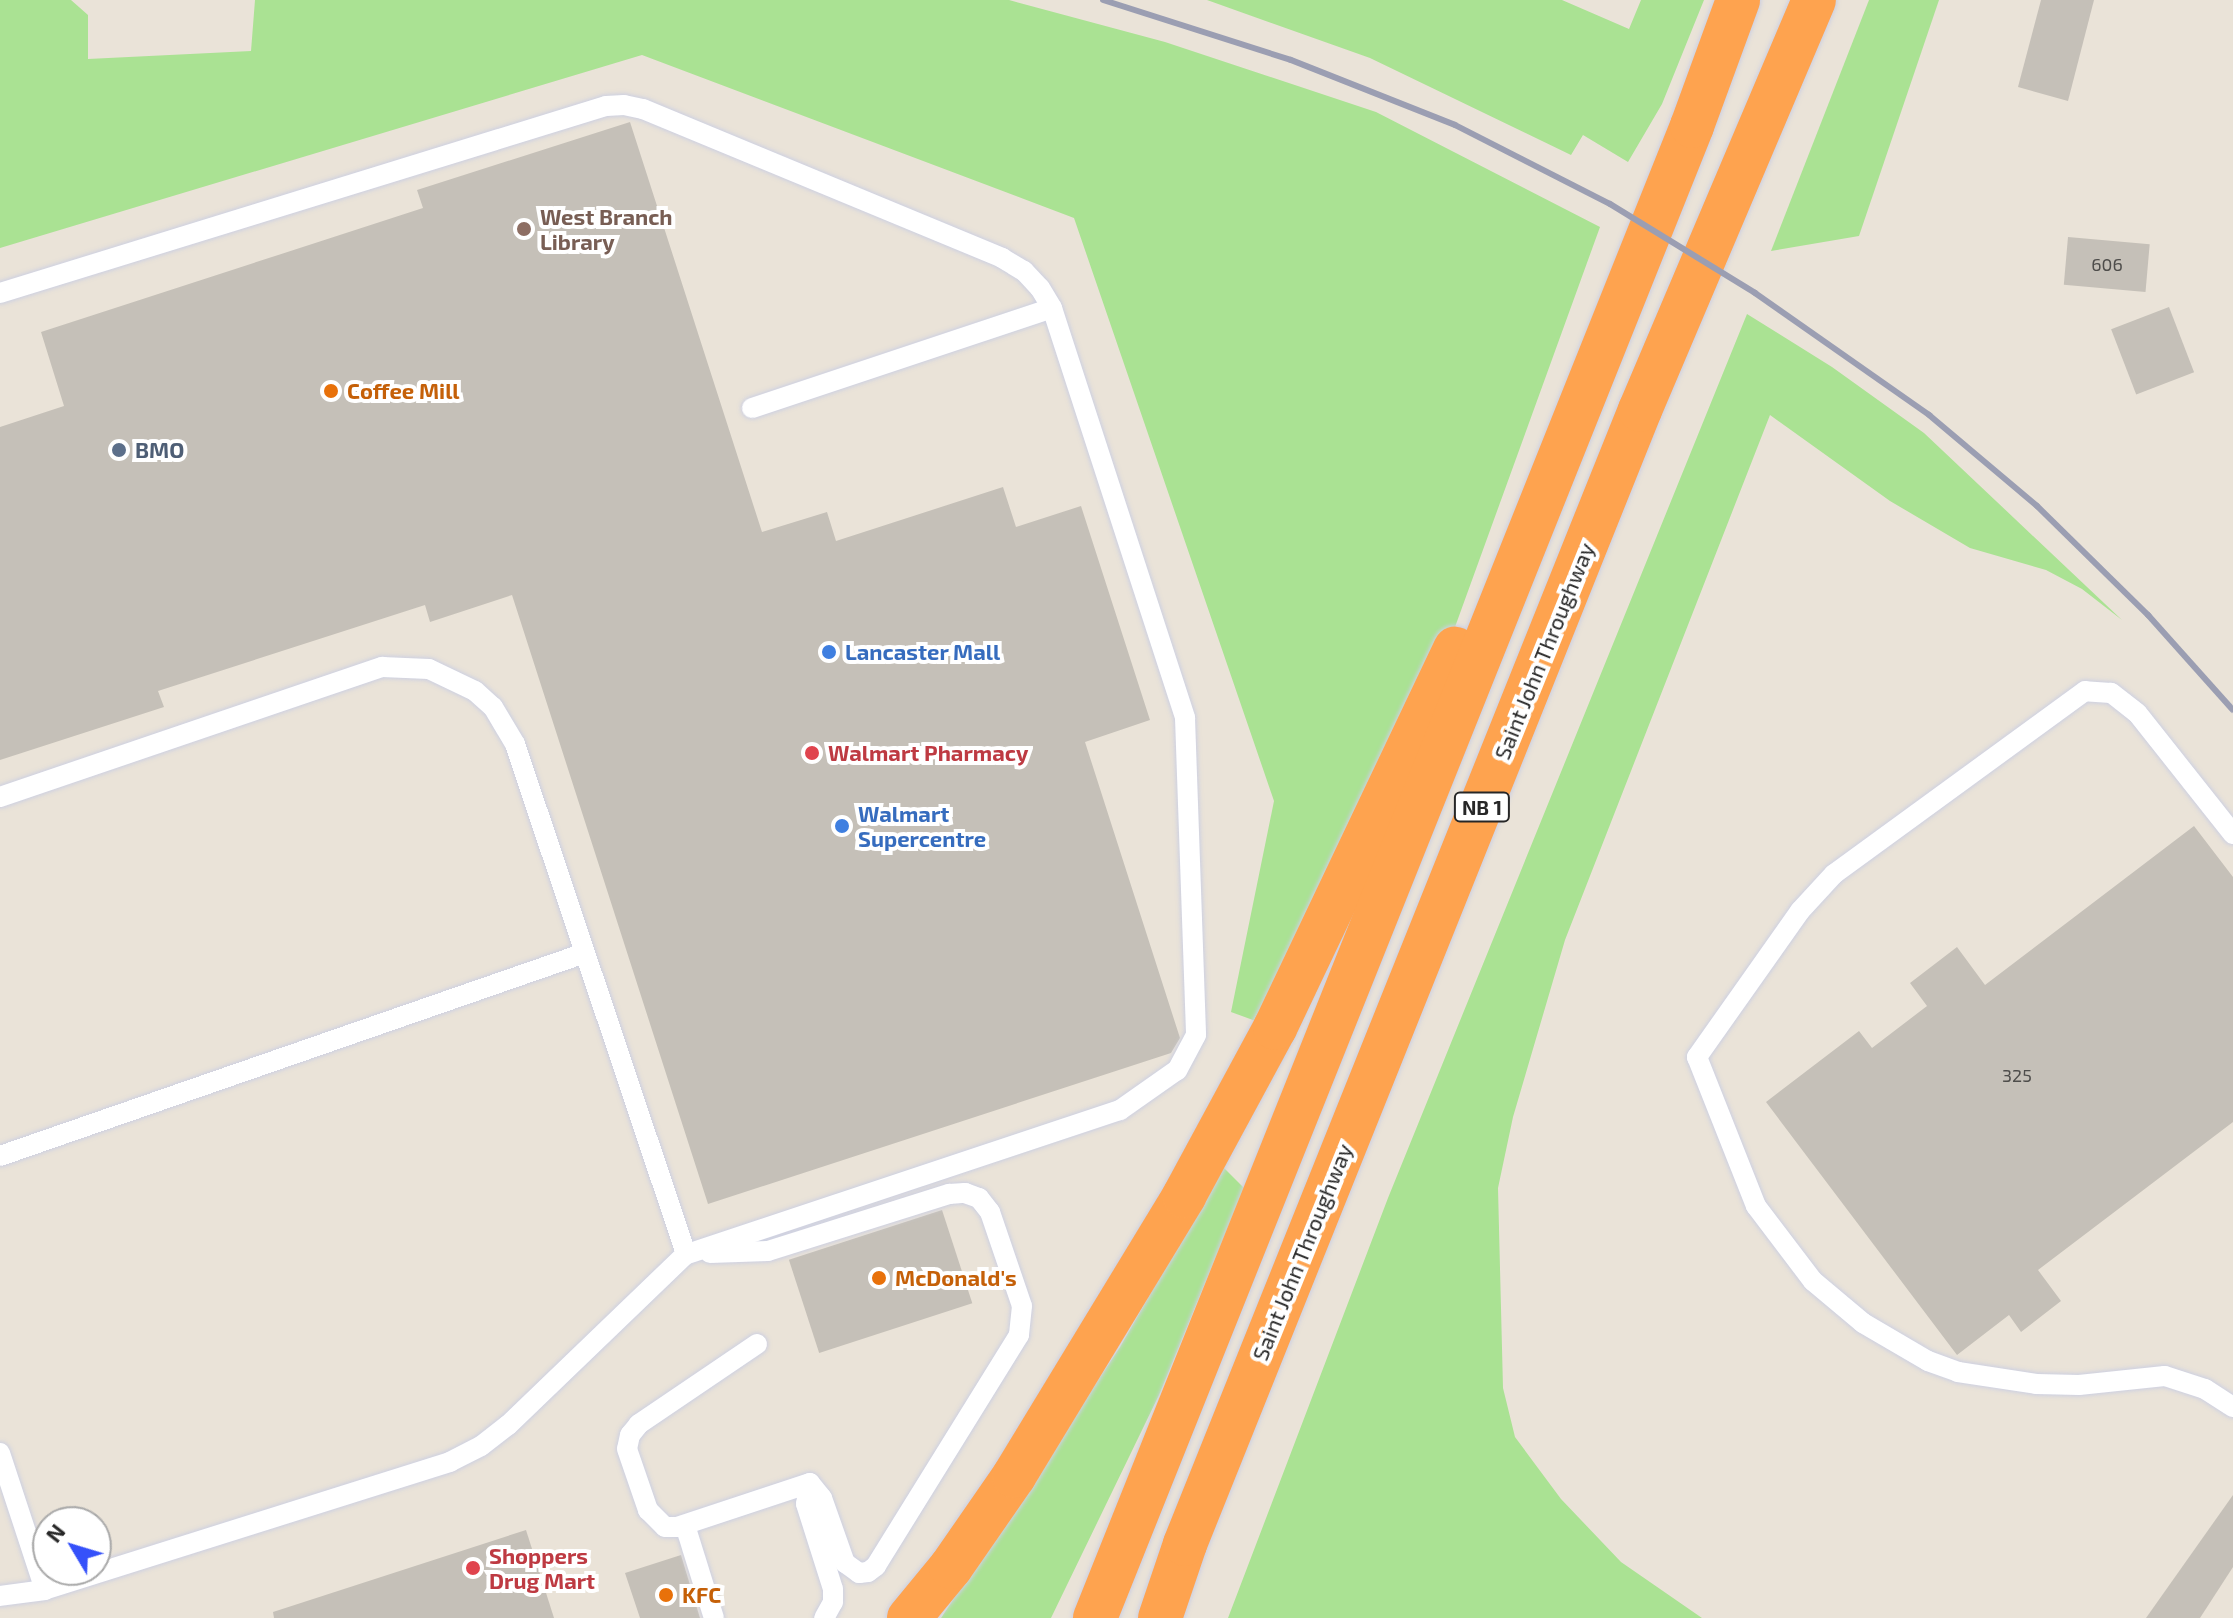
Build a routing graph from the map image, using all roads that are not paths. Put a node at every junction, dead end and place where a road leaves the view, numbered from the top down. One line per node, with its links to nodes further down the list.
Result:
1 (1738, 0): 5 (highway, NB 1)
2 (1814, 0): 24 (highway, Saint John Throughway / NB 1)
3 (0, 293): 4 (lane)
4 (1052, 308): 6 (lane); 11 (lane)
5 (1584, 389): 22 (highway); 23 (highway, NB 1)
6 (752, 408)
7 (0, 797): 9 (lane)
8 (2233, 834): 13 (lane)
9 (585, 953): 10 (lane); 11 (lane)
10 (0, 1156)
11 (686, 1254): 15 (lane); 17 (lane)
12 (757, 1344): 16 (lane)
13 (2233, 1407)
14 (0, 1453): 17 (lane)
15 (810, 1483): 16 (lane); 21 (lane)
16 (685, 1525): 20 (lane)
17 (39, 1592): 18 (lane); 19 (lane)
18 (0, 1596)
19 (0, 1612)
20 (714, 1618)
21 (824, 1618)
22 (909, 1618)
23 (1095, 1618)
24 (1160, 1618)

